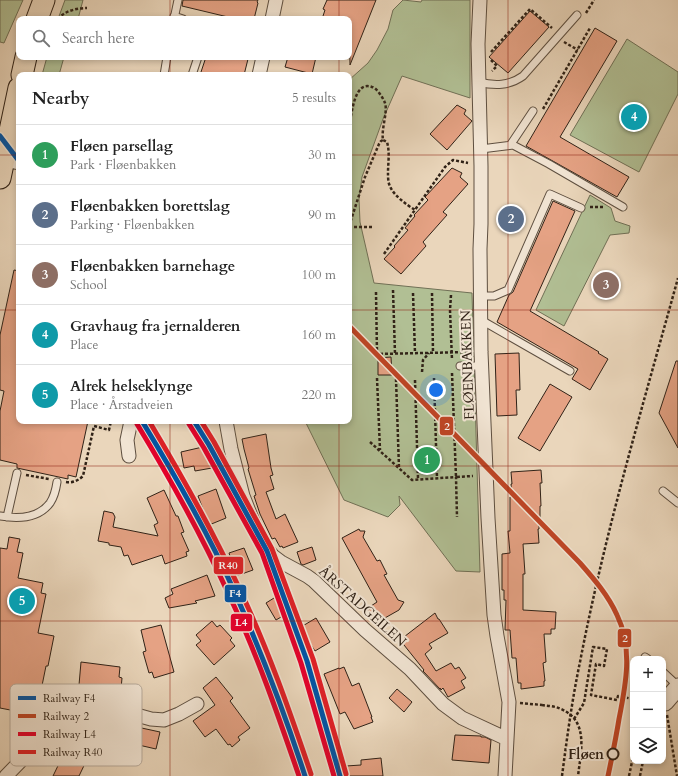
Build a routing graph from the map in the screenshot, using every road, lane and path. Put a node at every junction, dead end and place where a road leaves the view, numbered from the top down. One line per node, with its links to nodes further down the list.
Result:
1 (44, 0): 9 (main road)
2 (178, 0): 11 (lane)
3 (276, 0): 12 (street)
4 (480, 0): 26 (street, FLØENBAKKEN)
5 (594, 0): 7 (path)
6 (87, 8): 10 (path)
7 (586, 13)
8 (577, 15): 26 (lane)
9 (38, 16)
10 (60, 16)
11 (174, 16)
12 (273, 16)
13 (590, 28): 16 (path)
14 (553, 29): 17 (path)
15 (570, 46): 16 (path)
16 (578, 50): 28 (path)
17 (487, 56)
18 (25, 60): 22 (main road)
19 (166, 60): 23 (lane)
20 (197, 60): 24 (lane)
21 (262, 60): 25 (street)
22 (23, 72)
23 (164, 72)
24 (193, 72)
25 (260, 72)
26 (478, 82): 32 (street, FLØENBAKKEN)
27 (16, 110): 34 (main road)
28 (532, 111): 31 (lane)
29 (352, 112): 30 (path)
30 (383, 140): 37 (path); 38 (path)
31 (511, 144): 32 (lane); 35 (lane)
32 (481, 149): 33 (street, FLØENBAKKEN)
33 (481, 166): 37 (path); 48 (street, FLØENBAKKEN)
34 (8, 167)
35 (623, 207)
36 (581, 208): 48 (lane)
37 (415, 210): 41 (path)
38 (352, 217)
39 (352, 227): 40 (path)
40 (373, 227)
41 (384, 254)
42 (678, 278): 95 (path)
43 (393, 290): 54 (path)
44 (376, 292): 54 (path)
45 (413, 293): 51 (path)
46 (432, 293): 52 (path)
47 (451, 295): 53 (path)
48 (481, 296): 49 (street, FLØENBAKKEN)
49 (481, 320): 50 (street, FLØENBAKKEN); 57 (lane)
50 (482, 352): 53 (path); 56 (street, FLØENBAKKEN)
51 (415, 353): 52 (path); 54 (path)
52 (431, 353): 53 (path); 58 (path)
53 (452, 353)
54 (395, 354)
55 (460, 366): 56 (lane)
56 (482, 366): 72 (street, FLØENBAKKEN)
57 (570, 371)
58 (422, 372)
59 (377, 378): 68 (path)
60 (434, 378): 74 (path)
61 (452, 378): 73 (path)
62 (396, 379): 70 (path)
63 (415, 380): 75 (path)
64 (110, 424): 76 (path)
65 (130, 424): 69 (street)
66 (227, 424): 89 (street, ÅRSTADGEILEN)
67 (370, 442): 68 (path)
68 (380, 450): 70 (path)
69 (128, 456)
70 (399, 468): 75 (path)
71 (17, 473): 76 (path); 79 (lane)
72 (486, 476): 73 (path); 84 (street, FLØENBAKKEN)
73 (456, 477): 74 (path); 80 (path)
74 (437, 478): 75 (path)
75 (418, 479)
76 (58, 481): 79 (lane)
77 (663, 491): 78 (lane)
78 (678, 504)
79 (4, 517)
80 (457, 517)
81 (666, 675): 82 (lane)
82 (678, 687): 86 (street)
83 (630, 698): 88 (path)
84 (509, 702): 88 (path, bridge); 89 (street, FLØENBAKKEN)
85 (197, 704): 87 (street)
86 (666, 709): 99 (path)
87 (142, 716)
88 (574, 719): 96 (path, bridge)
89 (507, 739): 94 (street, FLØENBAKKEN)
90 (632, 764): 97 (path)
91 (642, 764): 98 (path)
92 (16, 766): 93 (street)
93 (6, 776)
94 (505, 776)
95 (562, 776)
96 (578, 776)
97 (629, 776)
98 (640, 776)
99 (677, 776)

